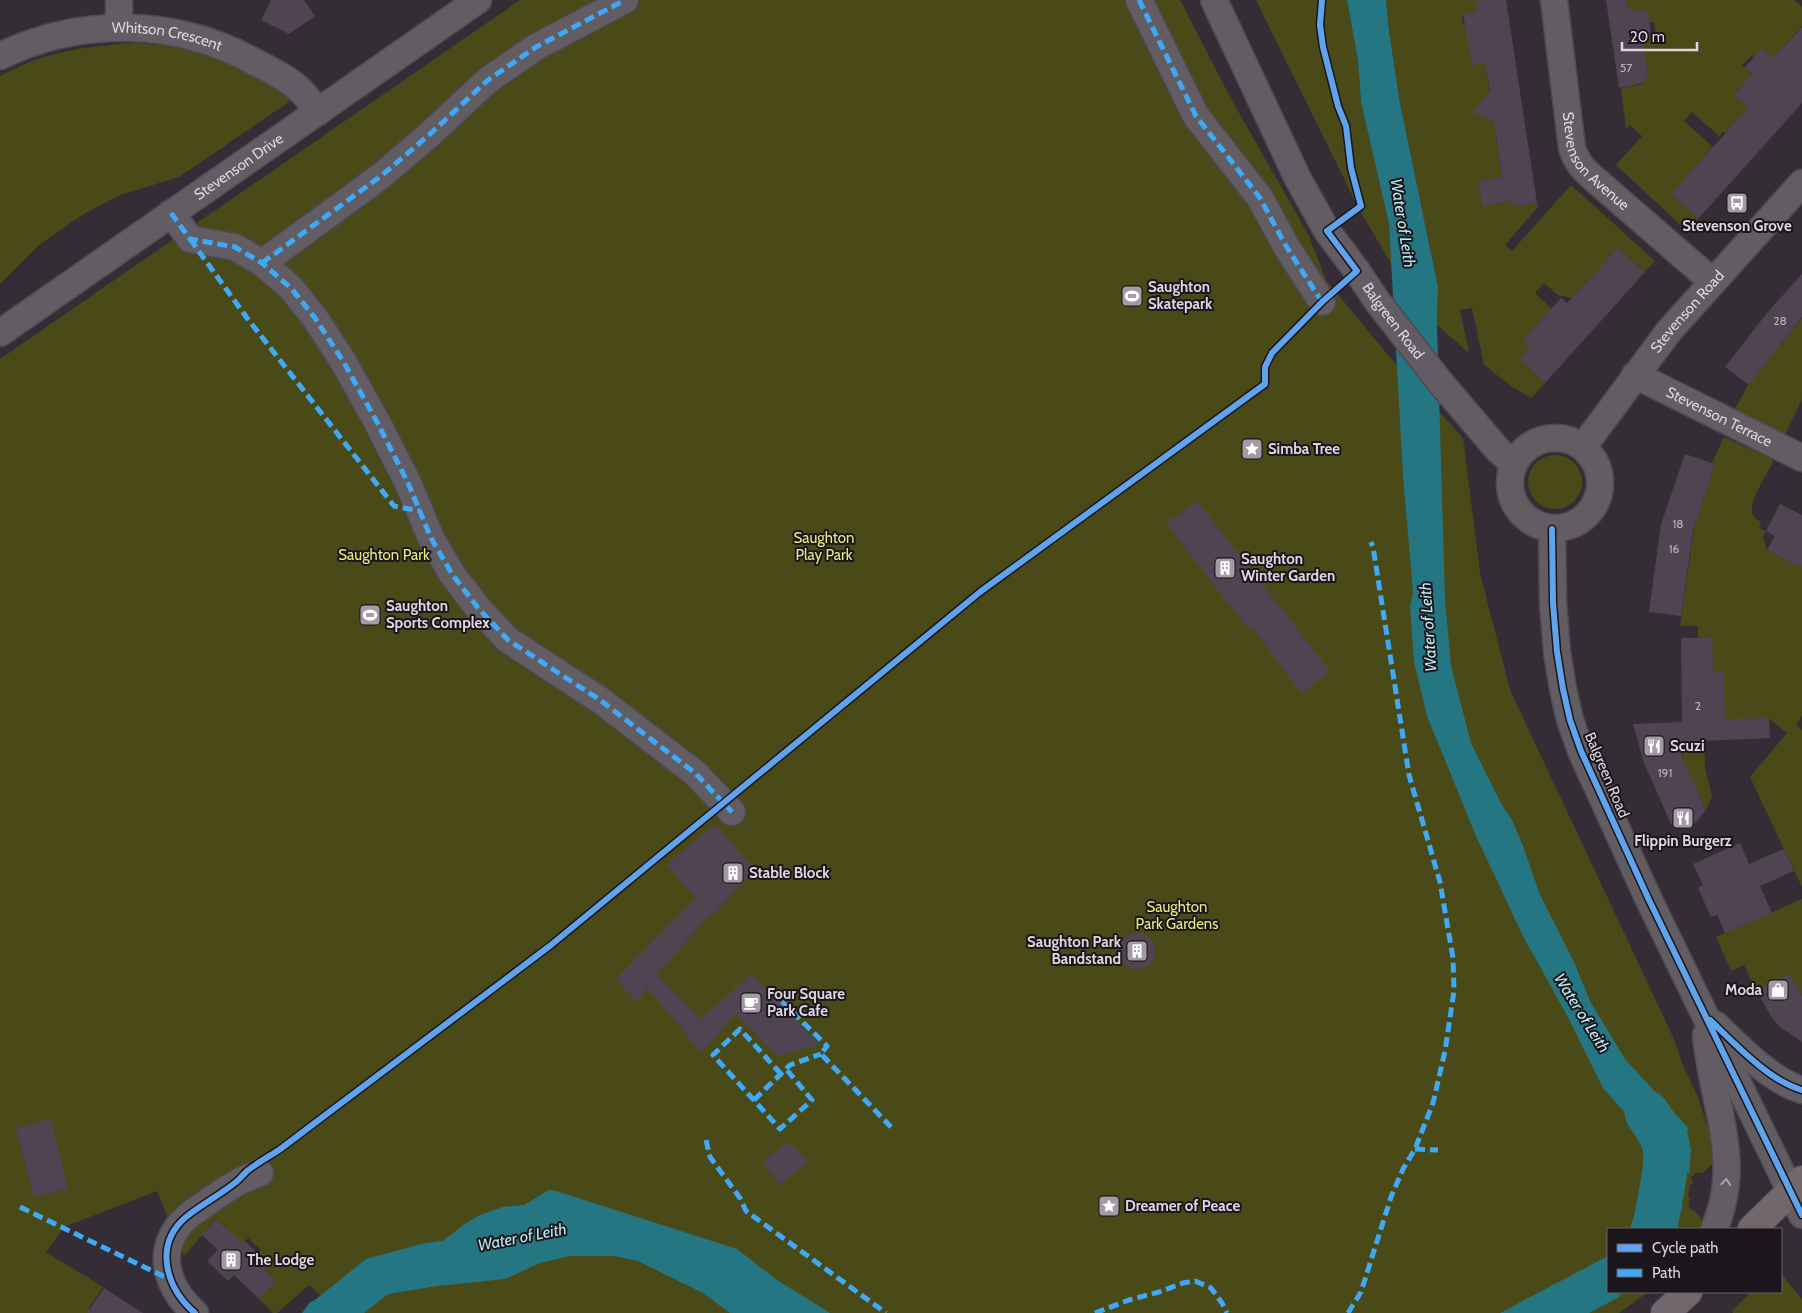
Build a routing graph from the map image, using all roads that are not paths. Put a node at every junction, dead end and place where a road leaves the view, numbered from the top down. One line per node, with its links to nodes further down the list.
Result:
1 (119, 0): 7 (street)
2 (478, 0): 9 (street, Stevenson Drive)
3 (625, 0): 12 (street)
4 (1139, 0): 14 (street)
5 (1214, 0): 19 (street, Balgreen Road)
6 (1554, 0): 13 (street, Stevenson Avenue)
7 (119, 27): 8 (street, Whitson Crescent); 9 (street, Whitson Crescent)
8 (0, 56)
9 (318, 112): 11 (street, Stevenson Drive)
10 (1802, 183): 13 (street, Stevenson Road)
11 (171, 213): 12 (street); 15 (street, Stevenson Drive)
12 (262, 263): 21 (street)
13 (1713, 282): 16 (street, Stevenson Road)
14 (1322, 302)
15 (0, 333)
16 (1635, 375): 17 (street, Stevenson Road); 18 (street, Stevenson Terrace)
17 (1583, 447): 19 (street); 20 (street)
18 (1802, 458)
19 (1514, 464): 20 (street)
20 (1552, 529): 22 (street, Balgreen Road)
21 (732, 812)
22 (1704, 1014): 23 (street, Balgreen Road); 25 (street, Balgreen Road); 26 (street, one-way to 22)
23 (1802, 1090)
24 (260, 1173): 30 (street)
25 (1798, 1195): 27 (main road)
26 (1714, 1228)
27 (1753, 1228)
28 (1687, 1293): 29 (main road)
29 (1669, 1305)
30 (195, 1313)

